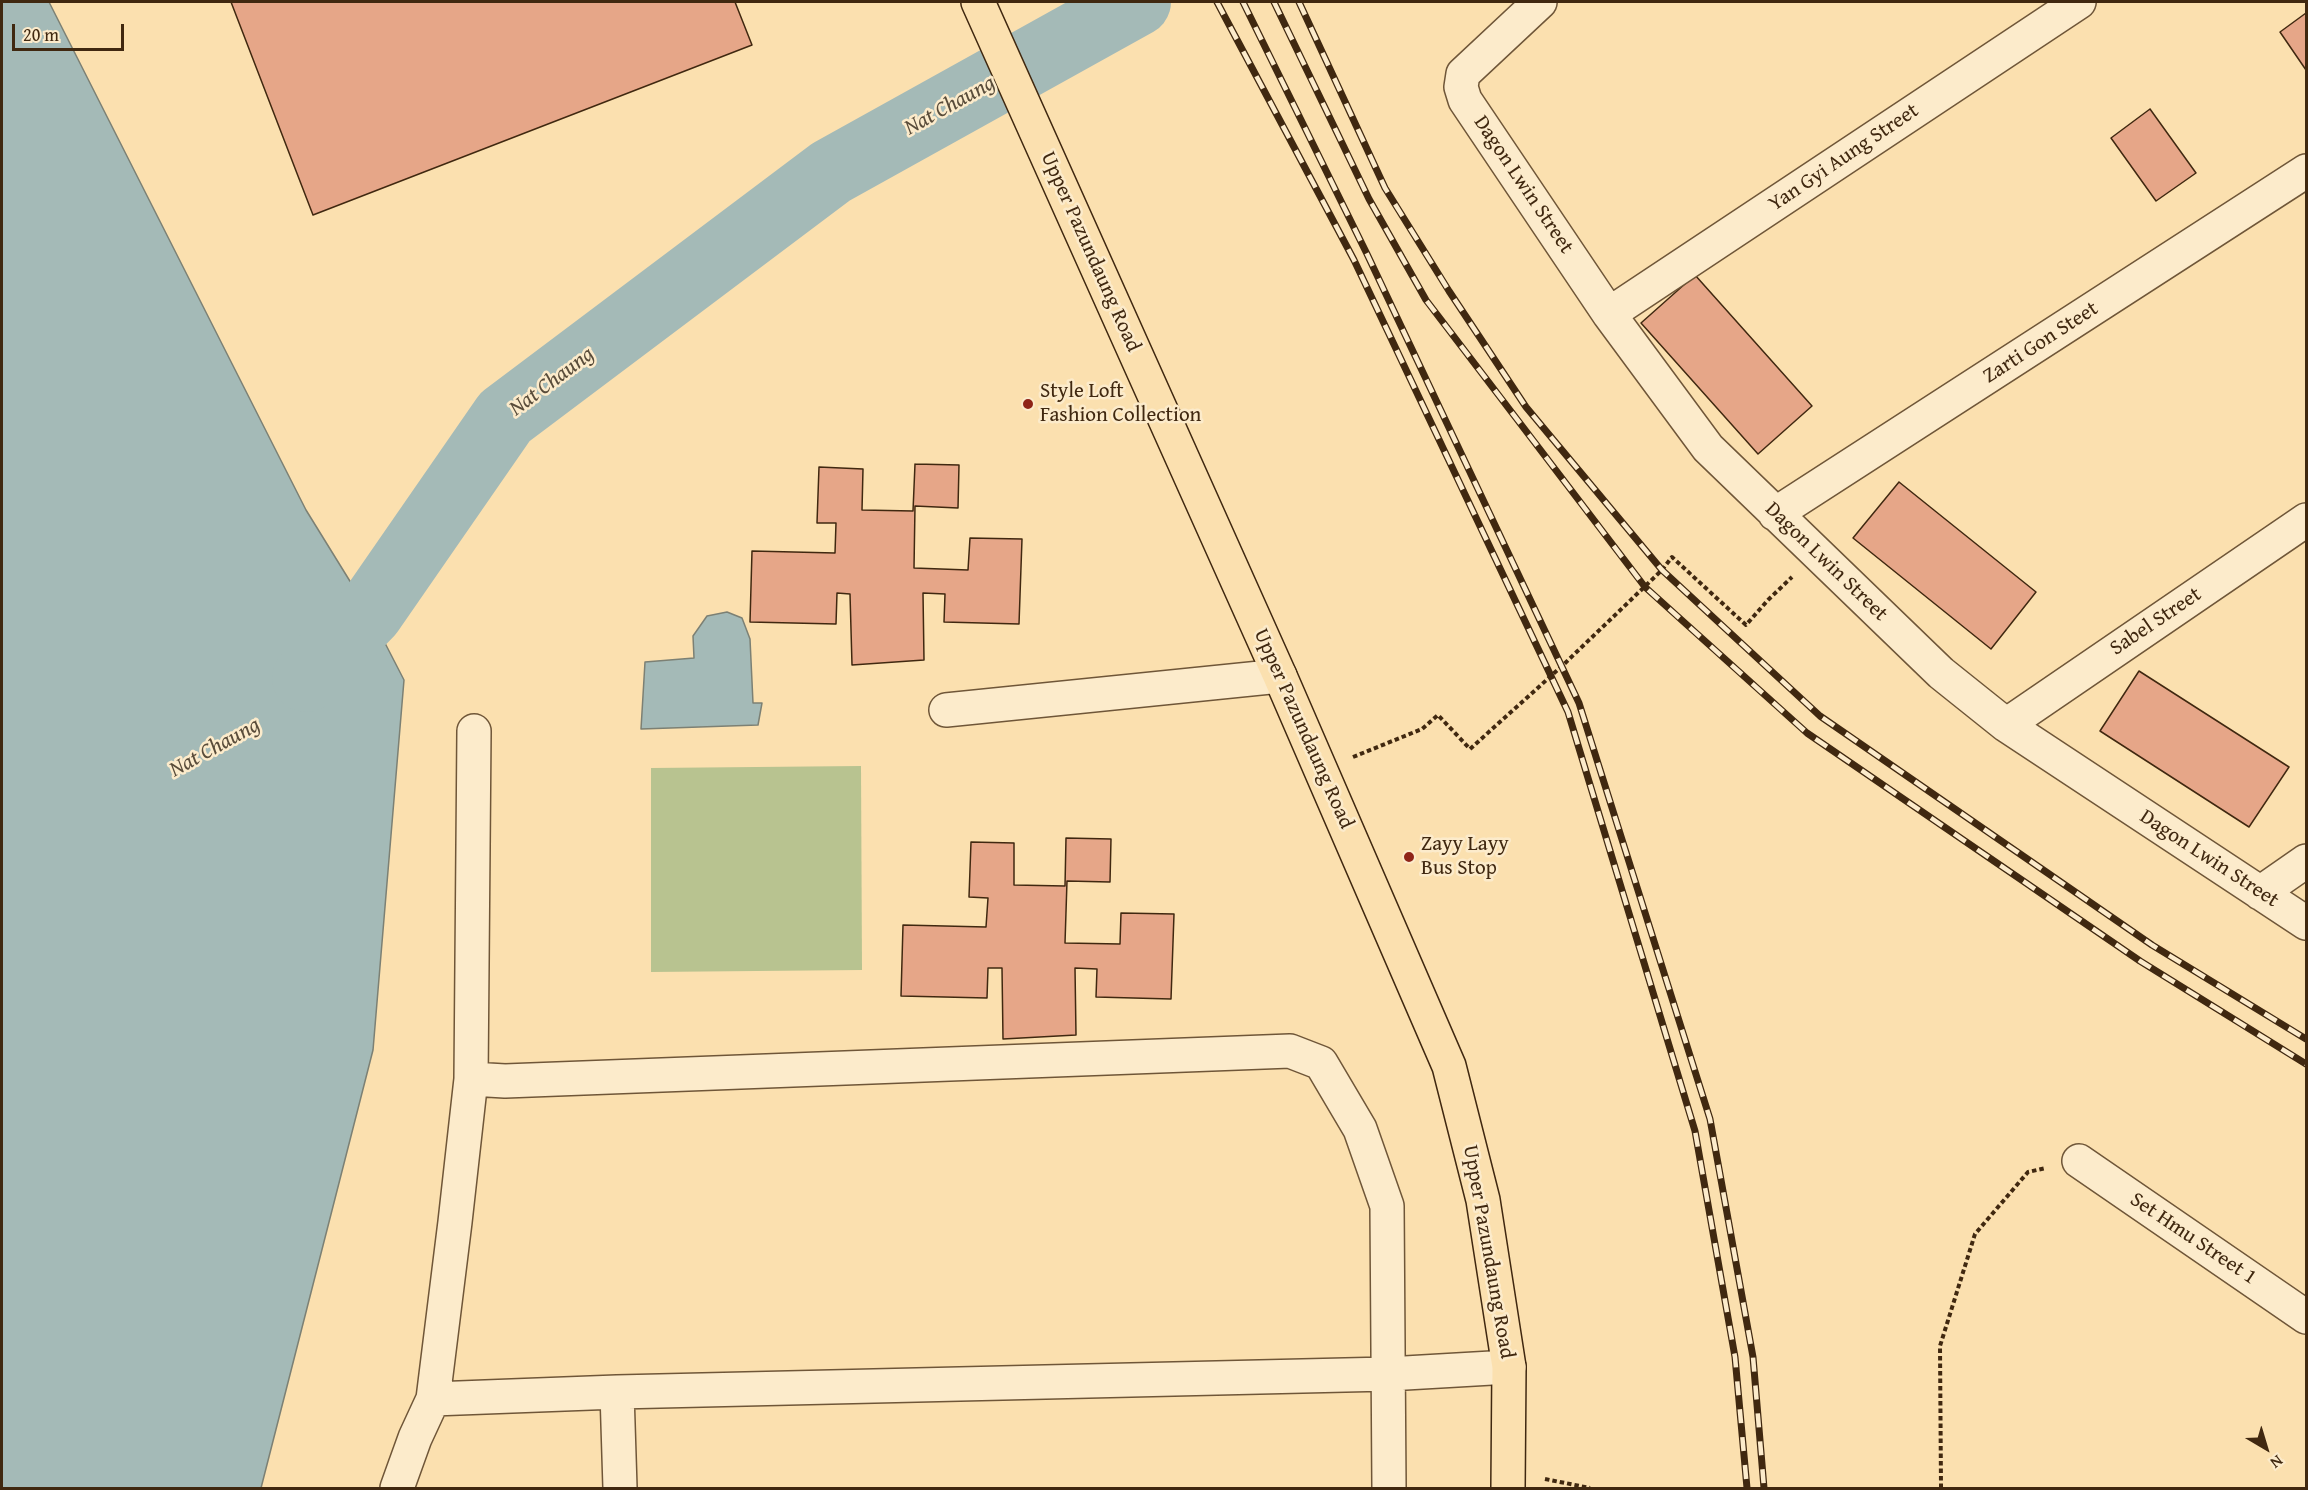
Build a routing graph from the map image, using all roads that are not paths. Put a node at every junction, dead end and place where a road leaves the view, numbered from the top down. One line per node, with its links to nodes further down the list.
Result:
1 (978, 2): 8 (main road, Upper Pazundaung Road)
2 (1540, 2): 5 (street, Dagon Lwin Street)
3 (2079, 2): 5 (street, Yan Gyi Aung Street)
4 (2307, 171): 6 (street, Zarti Gon Steet)
5 (1609, 314): 6 (street, Dagon Lwin Street)
6 (1775, 514): 10 (street, Dagon Lwin Street)
7 (2307, 520): 10 (street, Sabel Street)
8 (1280, 676): 9 (street); 18 (main road, Upper Pazundaung Road)
9 (946, 710)
10 (2006, 725): 13 (street, Dagon Lwin Street)
11 (474, 731): 15 (street)
12 (2307, 861): 13 (street)
13 (2260, 893): 14 (street, Dagon Lwin Street)
14 (2307, 924)
15 (471, 1079): 19 (street); 21 (street)
16 (2079, 1161): 17 (street, Set Hmu Street 1)
17 (2307, 1317)
18 (1509, 1367): 19 (street); 22 (main road, Upper Pazundaung Road)
19 (1388, 1374): 20 (street); 25 (street)
20 (616, 1392): 21 (street); 24 (street)
21 (433, 1399): 23 (street)
22 (1509, 1480)
23 (397, 1488)
24 (620, 1488)
25 (1389, 1488)

